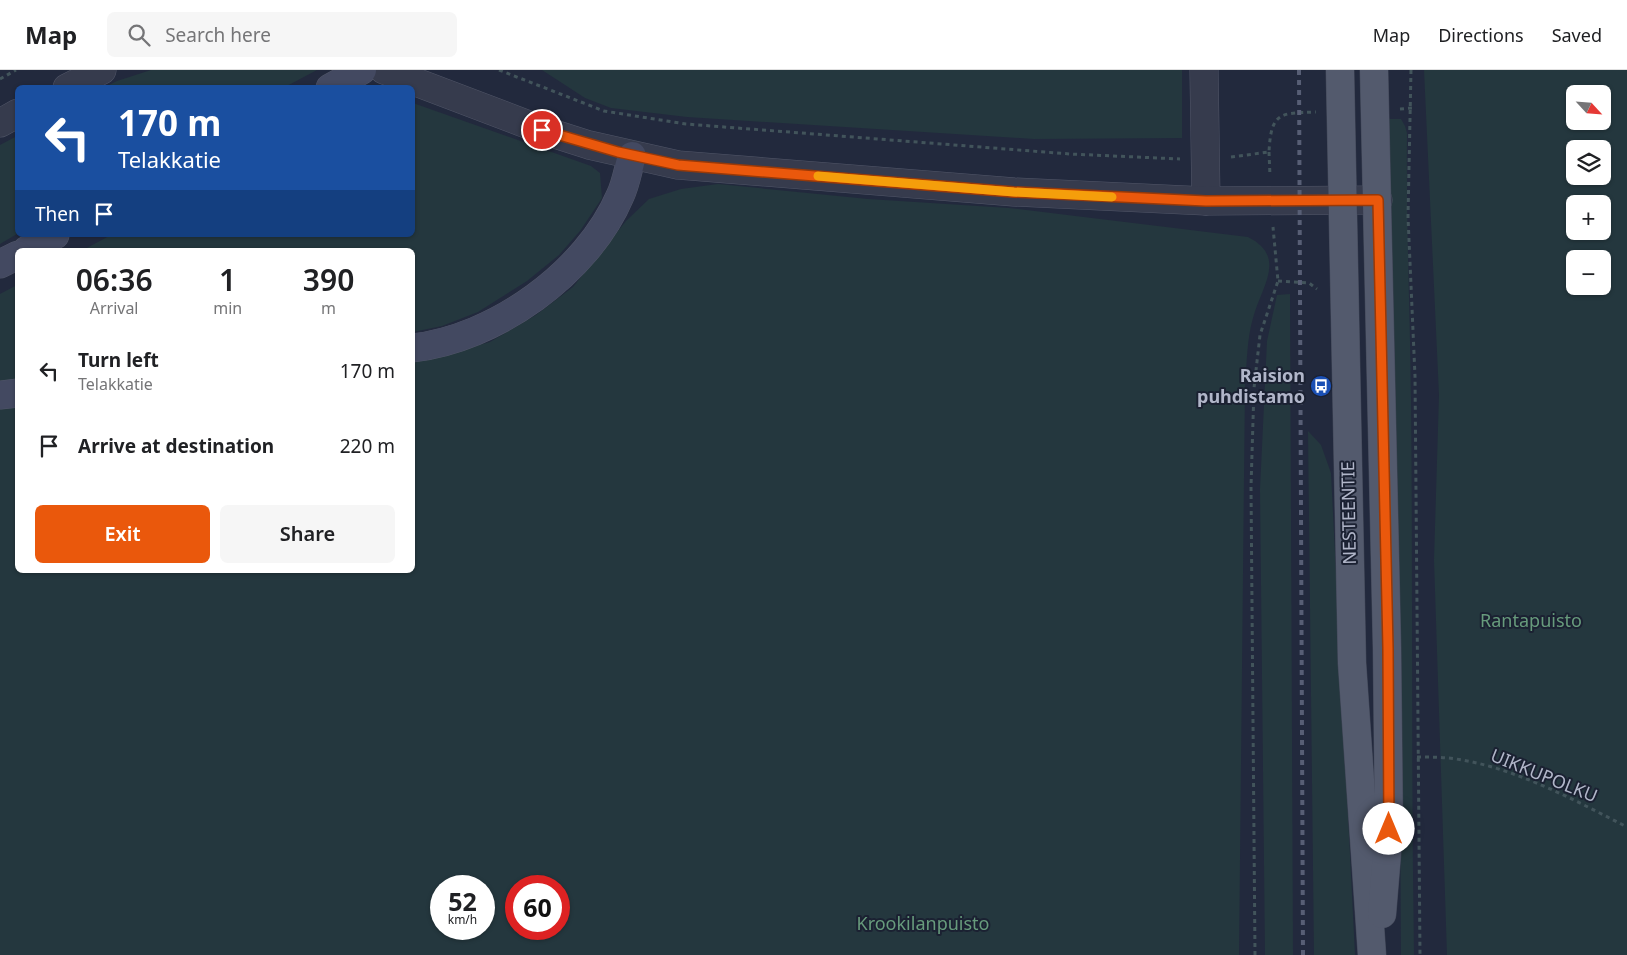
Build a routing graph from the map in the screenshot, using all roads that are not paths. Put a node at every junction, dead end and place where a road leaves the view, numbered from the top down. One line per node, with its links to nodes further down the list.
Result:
1 (102, 70): 7 (street)
2 (362, 70): 8 (main road)
3 (384, 70): 11 (street)
4 (1204, 70): 14 (street)
5 (1340, 70): 12 (main road, NESTEENTIE)
6 (1374, 70): 13 (main road, NESTEENTIE)
7 (74, 85)
8 (335, 85)
9 (15, 115): 10 (street)
10 (0, 123)
11 (632, 156): 14 (street); 19 (main road)
12 (1342, 200): 13 (street); 14 (street); 22 (main road, NESTEENTIE)
13 (1378, 200): 23 (main road, NESTEENTIE)
14 (1206, 201)
15 (51, 237): 16 (main road)
16 (31, 248)
17 (15, 256): 18 (main road)
18 (0, 264)
19 (415, 347)
20 (15, 393): 21 (main road)
21 (0, 396)
22 (1372, 955)
23 (1379, 955)

